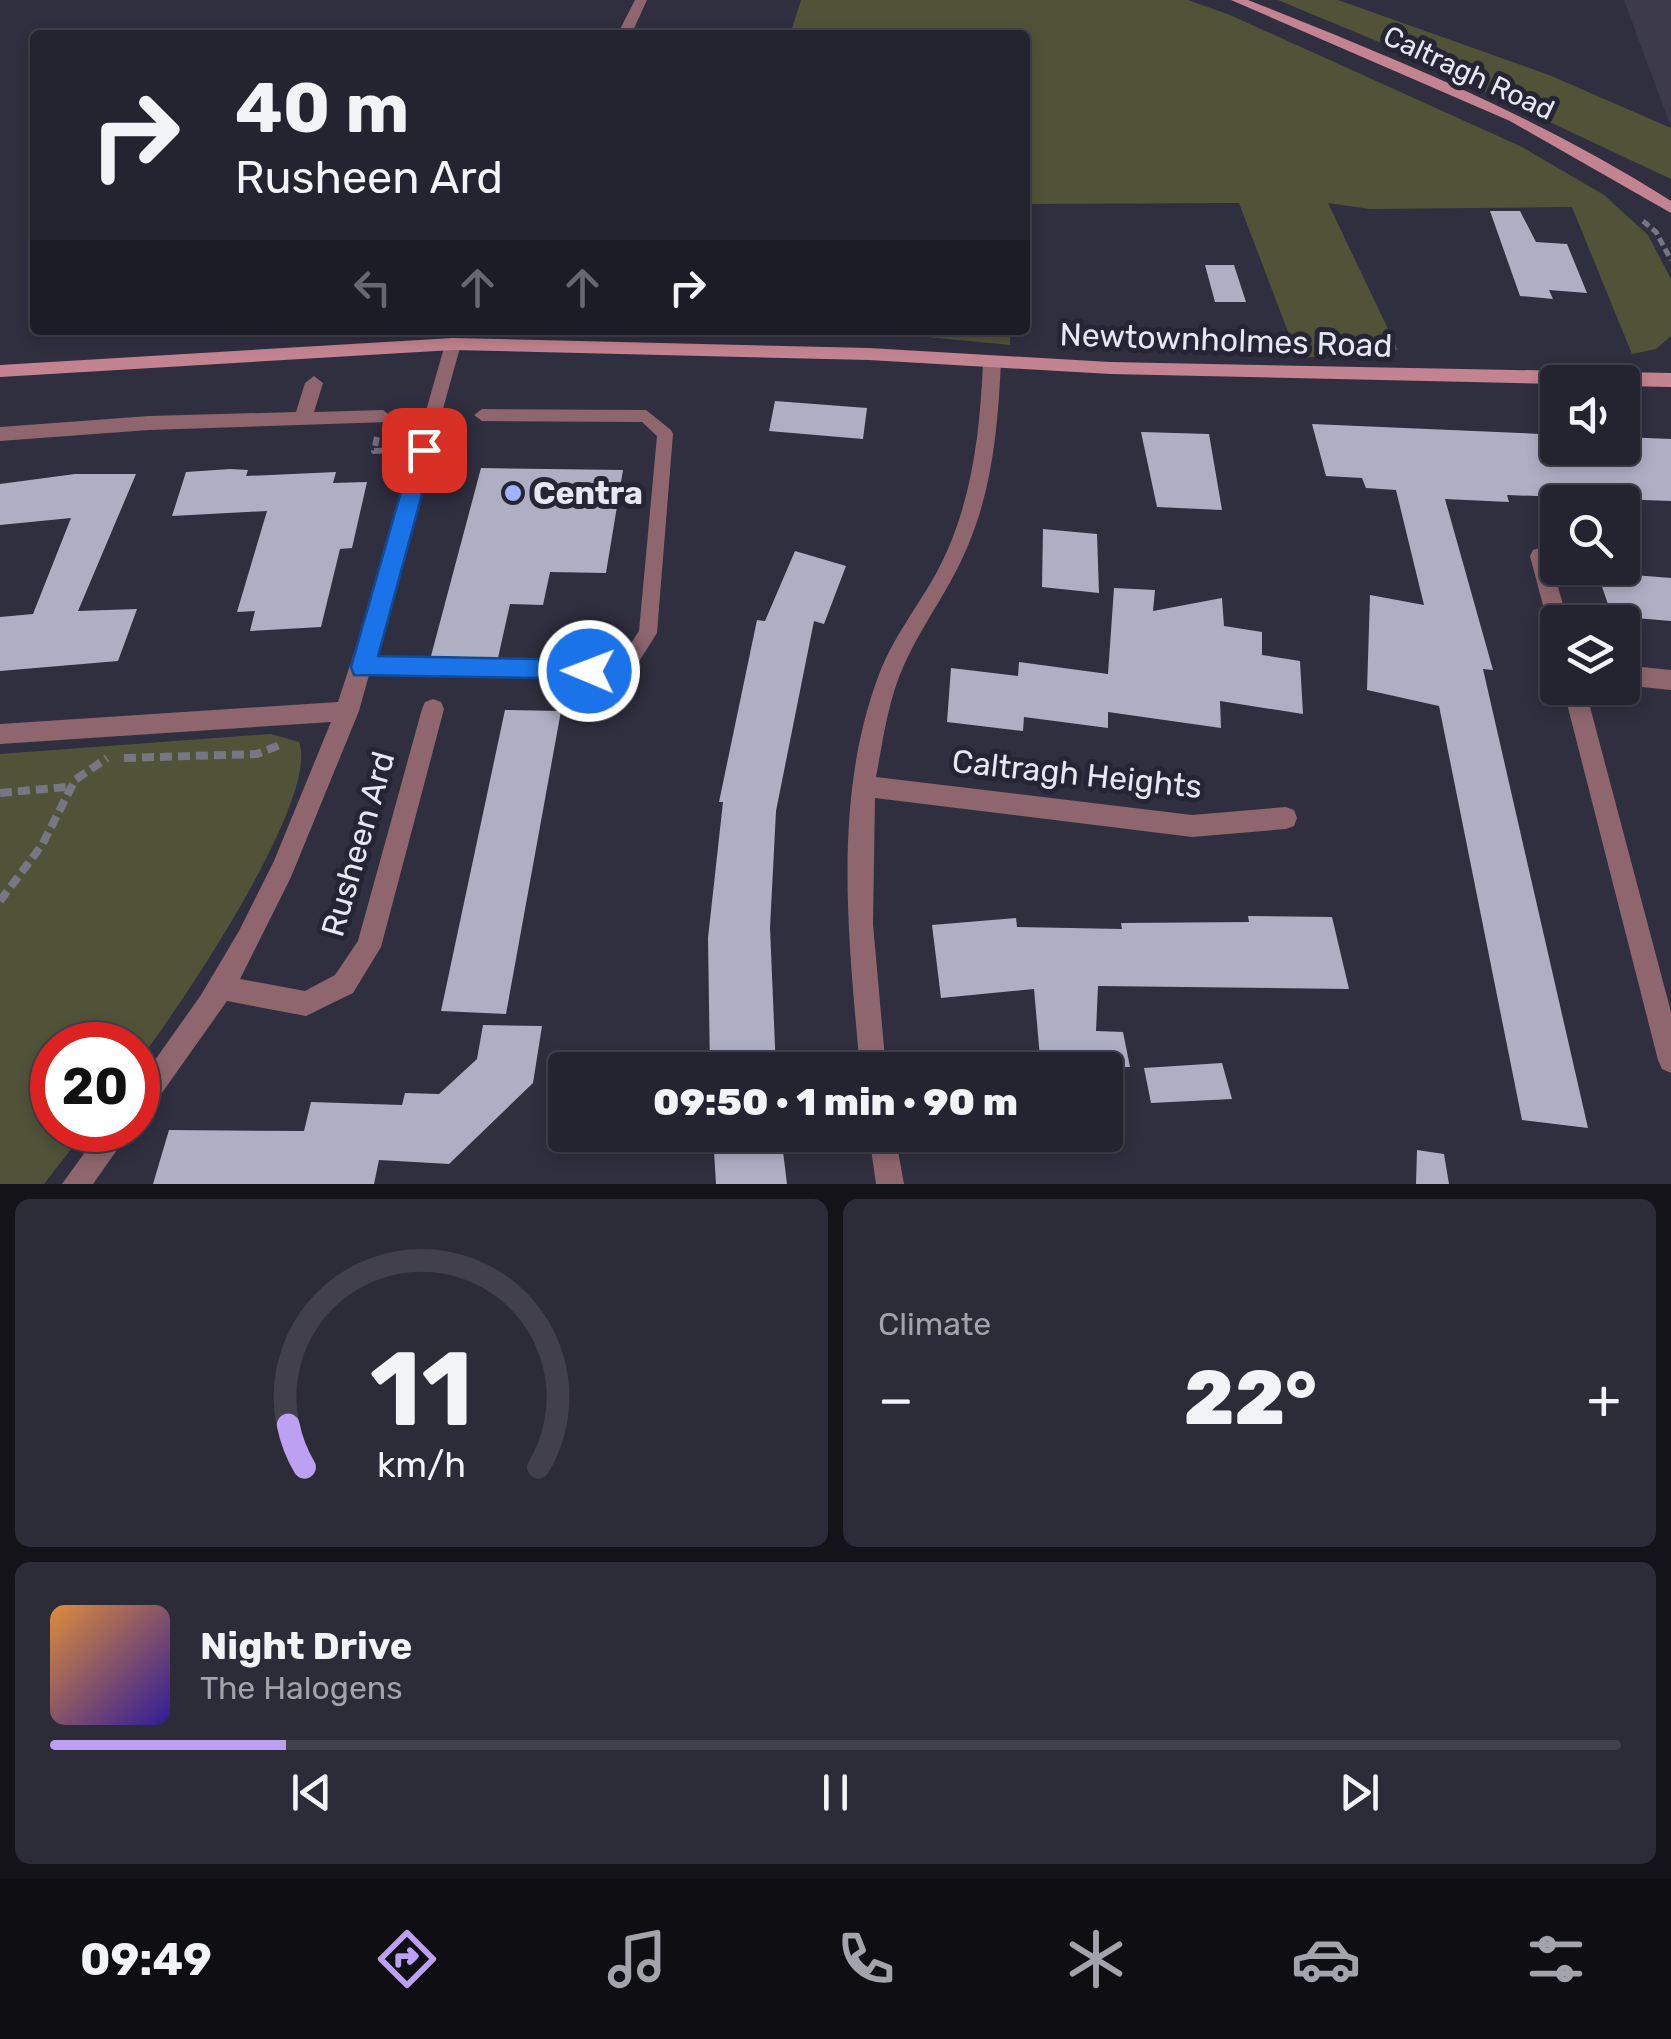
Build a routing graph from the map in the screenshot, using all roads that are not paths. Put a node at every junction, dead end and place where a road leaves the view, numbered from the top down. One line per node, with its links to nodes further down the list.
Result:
1 (641, 0): 3 (street)
2 (1237, 0): 4 (street, Caltragh Road)
3 (626, 30)
4 (1671, 208)
5 (513, 337): 6 (street, Newtownholmes Road); 7 (street, Newtownholmes Road)
6 (452, 344): 8 (street, Newtownholmes Road); 15 (street, Rusheen Ard)
7 (992, 362): 9 (street, Newtownholmes Road); 22 (street)
8 (0, 371)
9 (1671, 380)
10 (314, 383): 12 (street)
11 (482, 415): 15 (lane)
12 (304, 416): 13 (street); 14 (street)
13 (383, 417)
14 (0, 434)
15 (363, 667): 20 (street, Rusheen Ard)
16 (1640, 677): 17 (street)
17 (1671, 680)
18 (1578, 705): 26 (street)
19 (433, 709): 24 (street, Rusheen Ard)
20 (348, 711): 21 (street, Rusheen Ard); 24 (street, Rusheen Ard)
21 (0, 734)
22 (862, 786): 23 (street, Caltragh Heights); 25 (street)
23 (1286, 818)
24 (220, 987): 27 (street, Rusheen Ard)
25 (871, 1052)
26 (1671, 1060)
27 (160, 1073)
28 (101, 1152): 30 (street)
29 (885, 1152): 31 (street)
30 (76, 1184)
31 (890, 1184)

